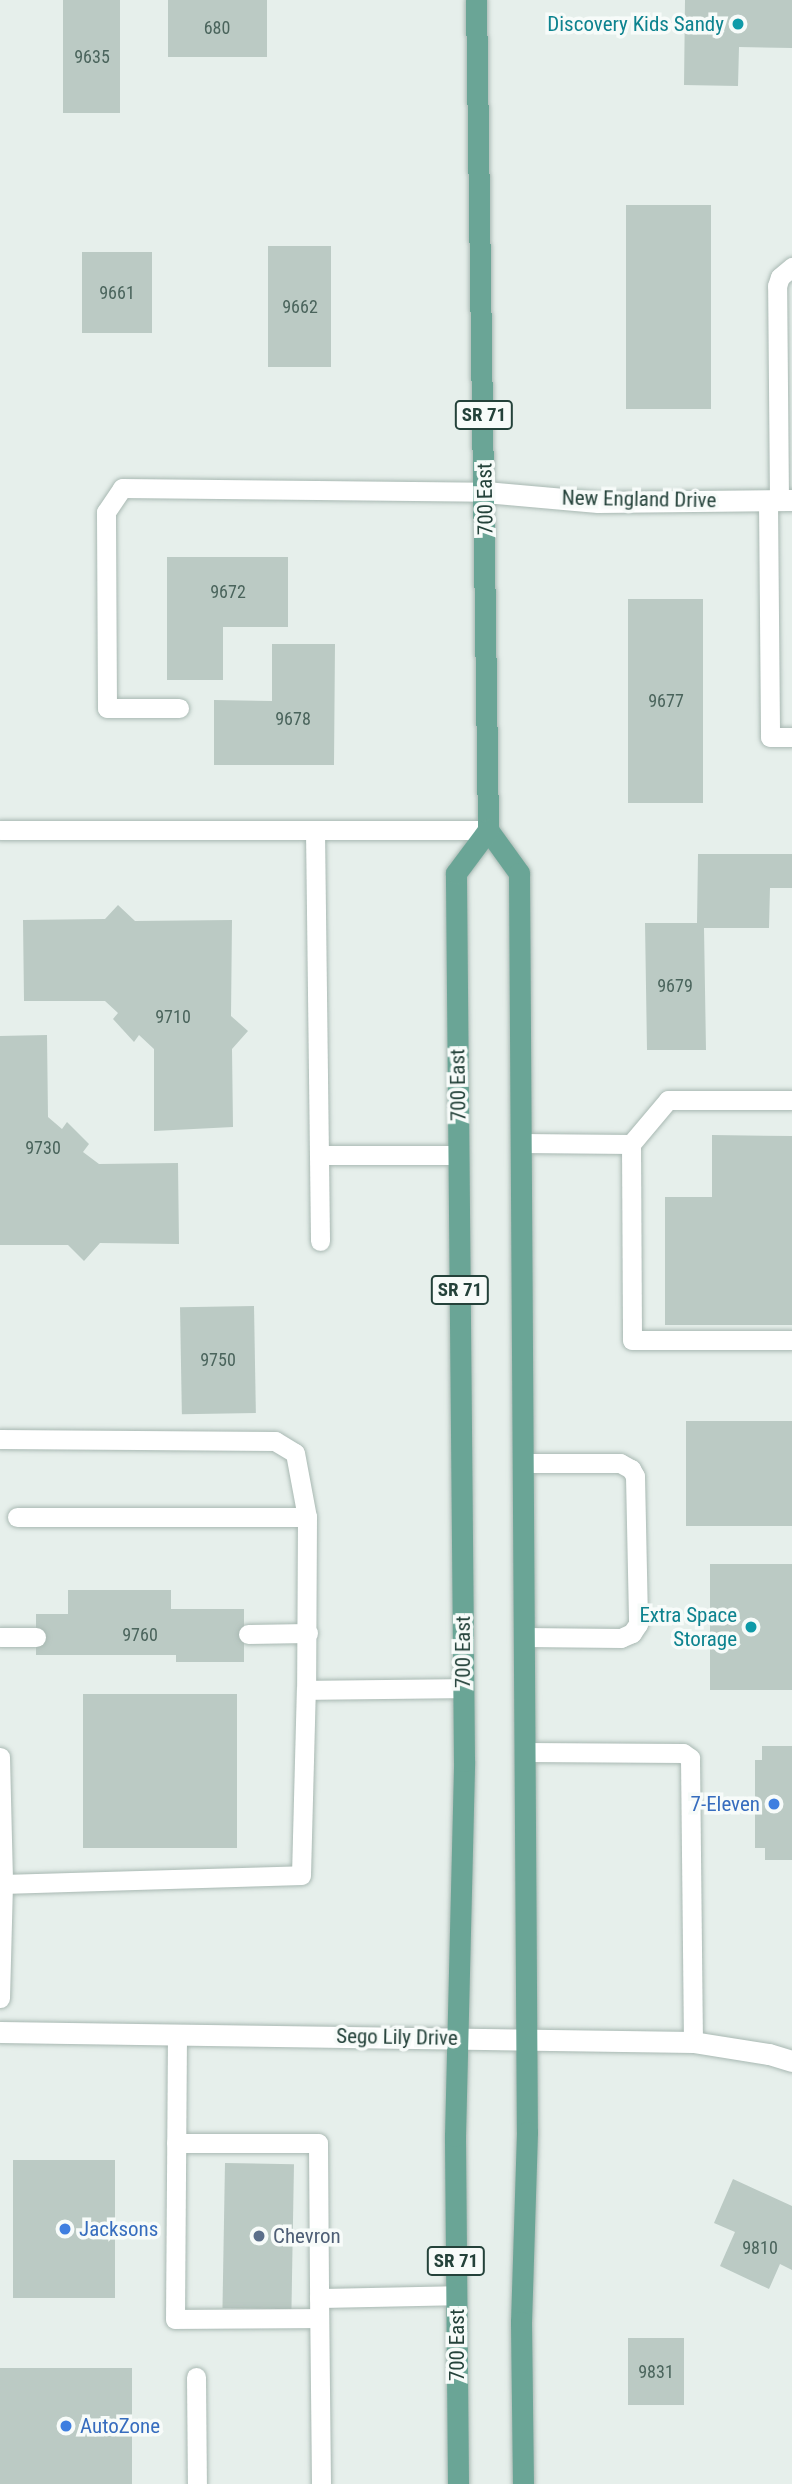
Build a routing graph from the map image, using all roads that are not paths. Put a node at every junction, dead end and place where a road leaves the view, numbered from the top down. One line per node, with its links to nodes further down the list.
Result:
1 (476, 0): 3 (main road, 700 East / SR 71)
2 (792, 267): 4 (lane)
3 (485, 492): 4 (main road, New England Drive); 5 (lane); 9 (main road, 700 East / SR 71)
4 (780, 501): 6 (lane)
5 (179, 708)
6 (792, 737)
7 (0, 830): 8 (lane)
8 (315, 830): 9 (lane); 13 (lane)
9 (488, 830): 11 (main road); 14 (main road, 700 East / SR 71)
10 (792, 1100): 12 (lane)
11 (521, 1143): 12 (lane); 18 (main road)
12 (631, 1144): 16 (lane)
13 (320, 1155): 14 (lane); 15 (lane)
14 (459, 1155): 26 (main road, 700 East / SR 71)
15 (320, 1241)
16 (792, 1340)
17 (0, 1439): 20 (lane)
18 (523, 1463): 25 (main road); 25 (lane)
19 (18, 1517): 20 (lane)
20 (307, 1517): 21 (lane)
21 (308, 1633): 22 (lane); 27 (lane)
22 (248, 1634)
23 (0, 1637): 24 (lane)
24 (36, 1637)
25 (524, 1637): 28 (main road)
26 (463, 1688): 27 (lane); 34 (main road, 700 East / SR 71)
27 (306, 1690): 30 (lane)
28 (525, 1752): 35 (main road); 36 (lane)
29 (0, 1757): 30 (lane)
30 (3, 1884): 31 (lane)
31 (0, 1998)
32 (0, 2032): 33 (main road, Sego Lily Drive)
33 (177, 2034): 34 (main road, Sego Lily Drive); 38 (lane)
34 (457, 2038): 35 (main road, Sego Lily Drive); 39 (main road, 700 East / SR 71)
35 (526, 2039): 36 (main road, Sego Lily Drive); 46 (main road)
36 (693, 2042): 37 (main road, Sego Lily Drive)
37 (792, 2061)
38 (176, 2143): 40 (lane); 41 (lane)
39 (457, 2295): 40 (lane); 45 (main road, 700 East / SR 71)
40 (319, 2298): 41 (lane)
41 (319, 2318): 44 (lane)
42 (196, 2377): 43 (lane)
43 (197, 2484)
44 (321, 2484)
45 (458, 2484)
46 (523, 2484)

